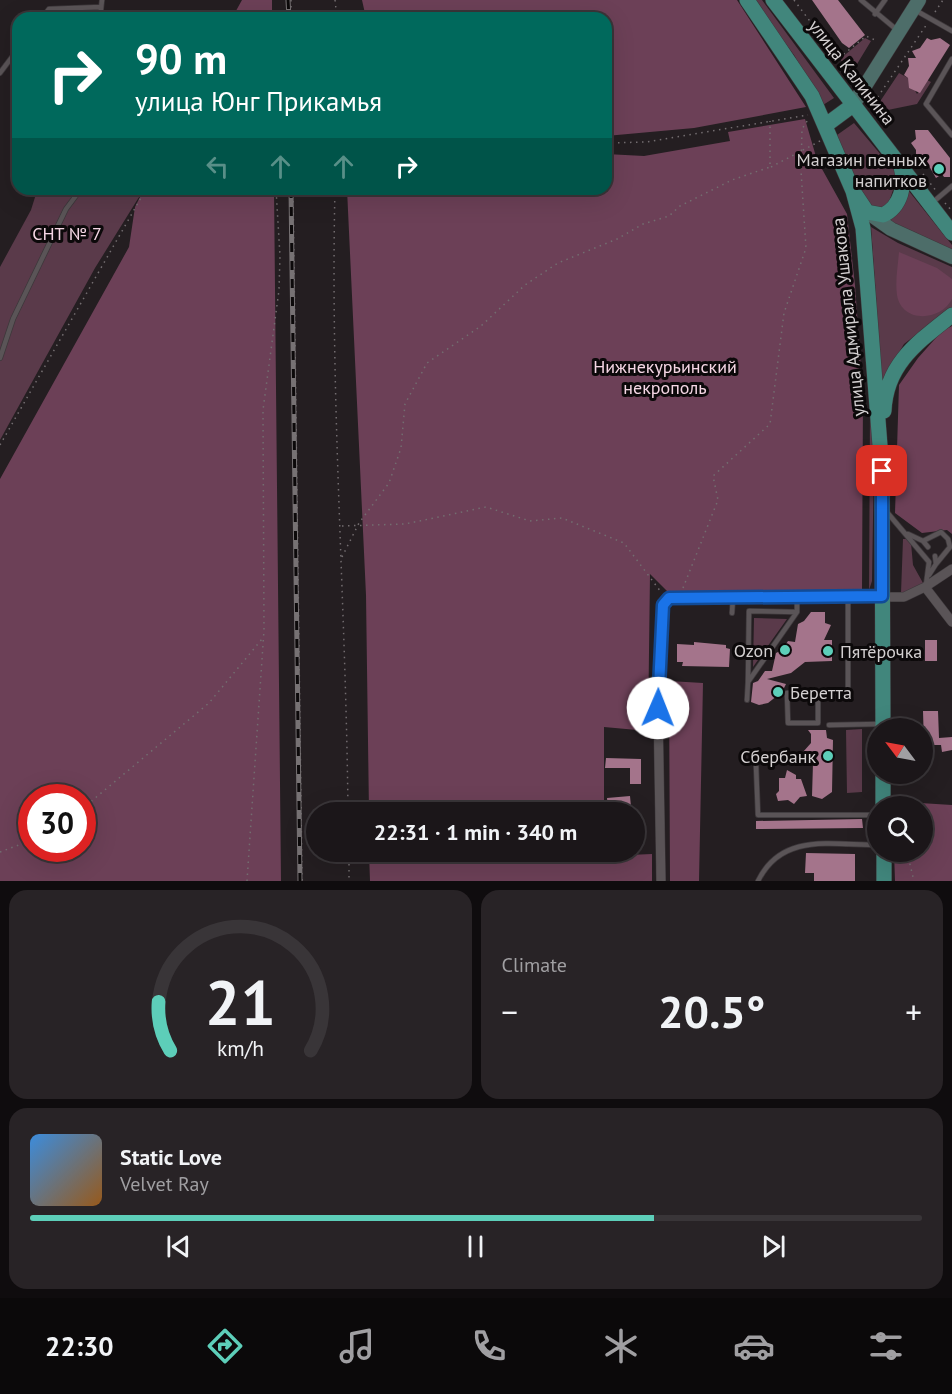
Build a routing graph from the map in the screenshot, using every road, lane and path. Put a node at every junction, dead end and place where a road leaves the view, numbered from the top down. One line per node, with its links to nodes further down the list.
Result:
1 (102, 0): 9 (lane)
2 (747, 0): 25 (main road)
3 (773, 0): 22 (main road, улица Калинина)
4 (794, 0): 18 (path)
5 (861, 0): 12 (lane)
6 (885, 0): 12 (lane)
7 (943, 0): 13 (path)
8 (916, 5): 13 (lane); 14 (street)
9 (101, 7): 10 (lane); 11 (lane)
10 (47, 12)
11 (101, 12)
12 (876, 14): 14 (lane)
13 (930, 19): 15 (lane); 23 (path)
14 (899, 31): 22 (street)
15 (952, 31)
16 (875, 40): 18 (path)
17 (12, 57): 20 (lane)
18 (838, 58): 21 (path)
19 (952, 59): 26 (lane)
20 (0, 73)
21 (856, 82)
22 (853, 105): 25 (main road); 30 (main road, улица Калинина)
23 (871, 108)
24 (770, 121): 27 (path); 28 (path); 29 (path)
25 (824, 133): 28 (path); 32 (main road)
26 (952, 135)
27 (612, 143)
28 (801, 150): 29 (path); 63 (path)
29 (770, 167): 49 (path)
30 (901, 167): 39 (main road, улица Калинина); 40 (main road)
31 (952, 186): 39 (lane)
32 (853, 191): 40 (main road); 46 (main road, улица Адмирала Ушакова)
33 (78, 195): 38 (lane)
34 (143, 195): 45 (path)
35 (276, 195): 68 (path)
36 (293, 195): 86 (path)
37 (335, 195): 48 (path)
38 (75, 197): 44 (lane)
39 (930, 205): 41 (main road, улица Калинина)
40 (867, 212): 42 (street)
41 (952, 233)
42 (952, 257)
43 (952, 315): 46 (main road)
44 (0, 358)
45 (0, 445)
46 (882, 471): 47 (main road, улица Адмирала Ушакова)
47 (883, 507): 50 (lane); 62 (main road, улица Адмирала Ушакова)
48 (341, 526): 49 (path); 54 (path)
49 (357, 526): 54 (path); 64 (path)
50 (906, 534): 51 (lane); 57 (lane)
51 (923, 541): 52 (lane); 55 (lane)
52 (928, 547)
53 (934, 556): 55 (lane)
54 (342, 557): 77 (path)
55 (936, 564): 57 (lane)
56 (952, 569): 58 (street)
57 (930, 575): 58 (lane)
58 (925, 588): 62 (street); 67 (street)
59 (848, 595): 61 (street); 62 (street); 70 (lane)
60 (733, 596): 61 (street); 63 (street); 66 (lane)
61 (797, 596): 65 (lane)
62 (882, 596): 72 (main road, улица Адмирала Ушакова)
63 (679, 597): 64 (street)
64 (667, 599): 88 (street)
65 (796, 612): 69 (lane); 69 (lane)
66 (732, 613)
67 (952, 622)
68 (263, 639): 76 (path); 85 (path)
69 (748, 682): 71 (lane)
70 (818, 692): 70 (lane)
71 (747, 700)
72 (883, 718)
73 (829, 725): 74 (lane)
74 (867, 726)
75 (756, 765): 78 (lane)
76 (96, 797)
77 (348, 802)
78 (867, 815)
79 (18, 845): 81 (path)
80 (867, 845): 89 (lane)
81 (0, 852)
82 (349, 862): 87 (path)
83 (884, 862): 90 (main road)
84 (909, 862): 91 (path)
85 (247, 881)
86 (302, 881)
87 (349, 881)
88 (662, 881)
89 (758, 881)
90 (884, 881)
91 (914, 881)

